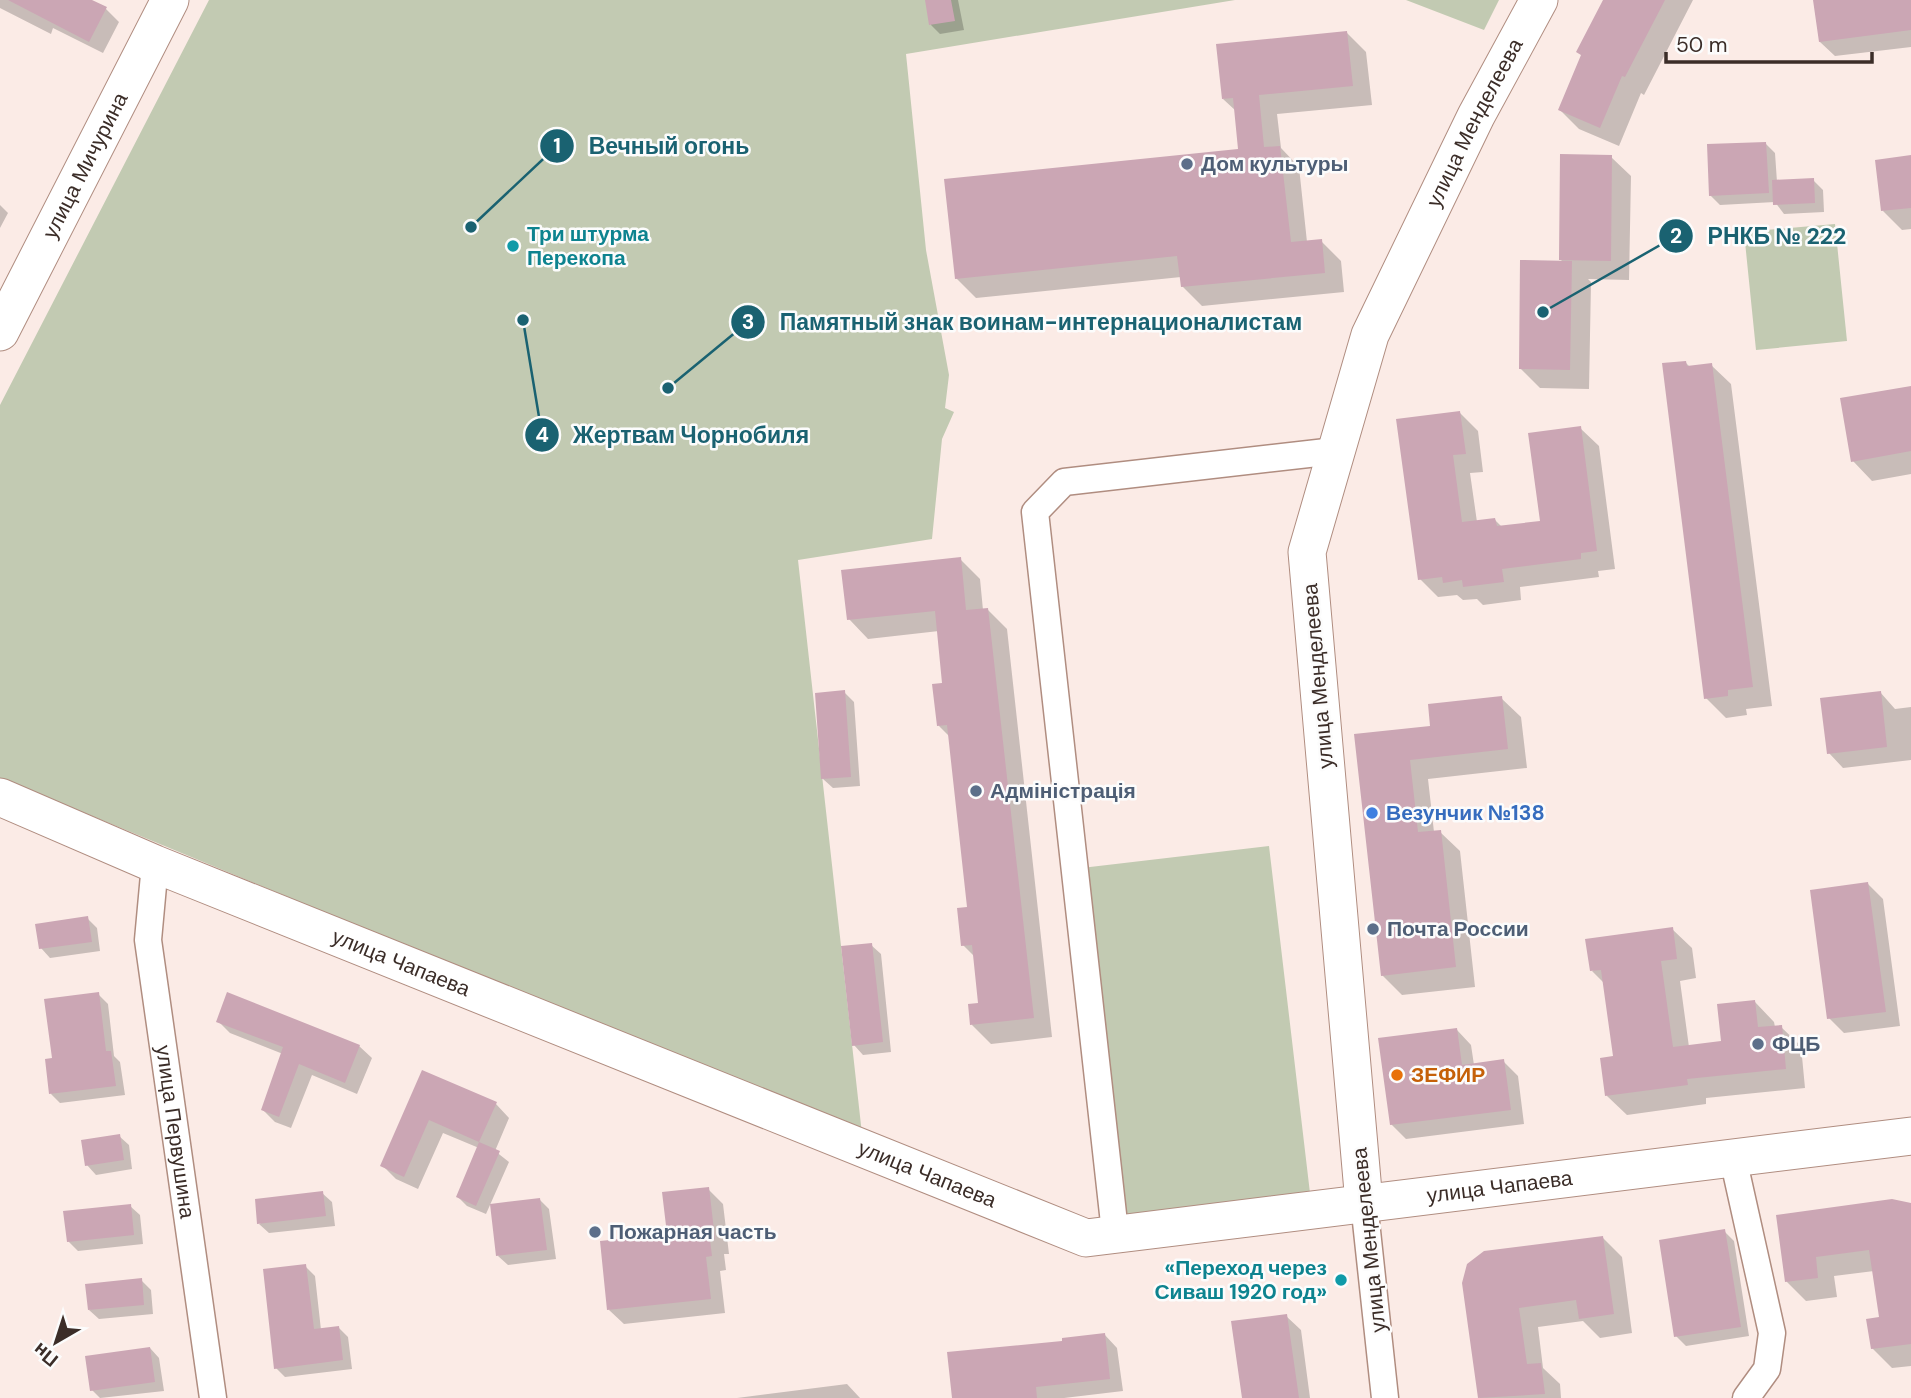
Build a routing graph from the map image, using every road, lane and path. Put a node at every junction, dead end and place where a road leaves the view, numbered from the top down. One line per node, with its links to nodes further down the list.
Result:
1 (170, 0): 3 (main road, улица Мичурина)
2 (1539, 0): 4 (main road, улица Менделеева)
3 (0, 332)
4 (1335, 450): 9 (main road, улица Менделеева); 10 (street)
5 (0, 796): 6 (main road, улица Чапаева)
6 (155, 864): 10 (main road, улица Чапаева); 11 (street, улица Первушина)
7 (1911, 1136): 8 (main road, улица Чапаева)
8 (1733, 1158): 9 (main road, улица Чапаева); 13 (street)
9 (1364, 1203): 10 (main road, улица Чапаева); 12 (street, улица Менделеева)
10 (1115, 1232)
11 (213, 1398)
12 (1385, 1398)
13 (1746, 1398)

